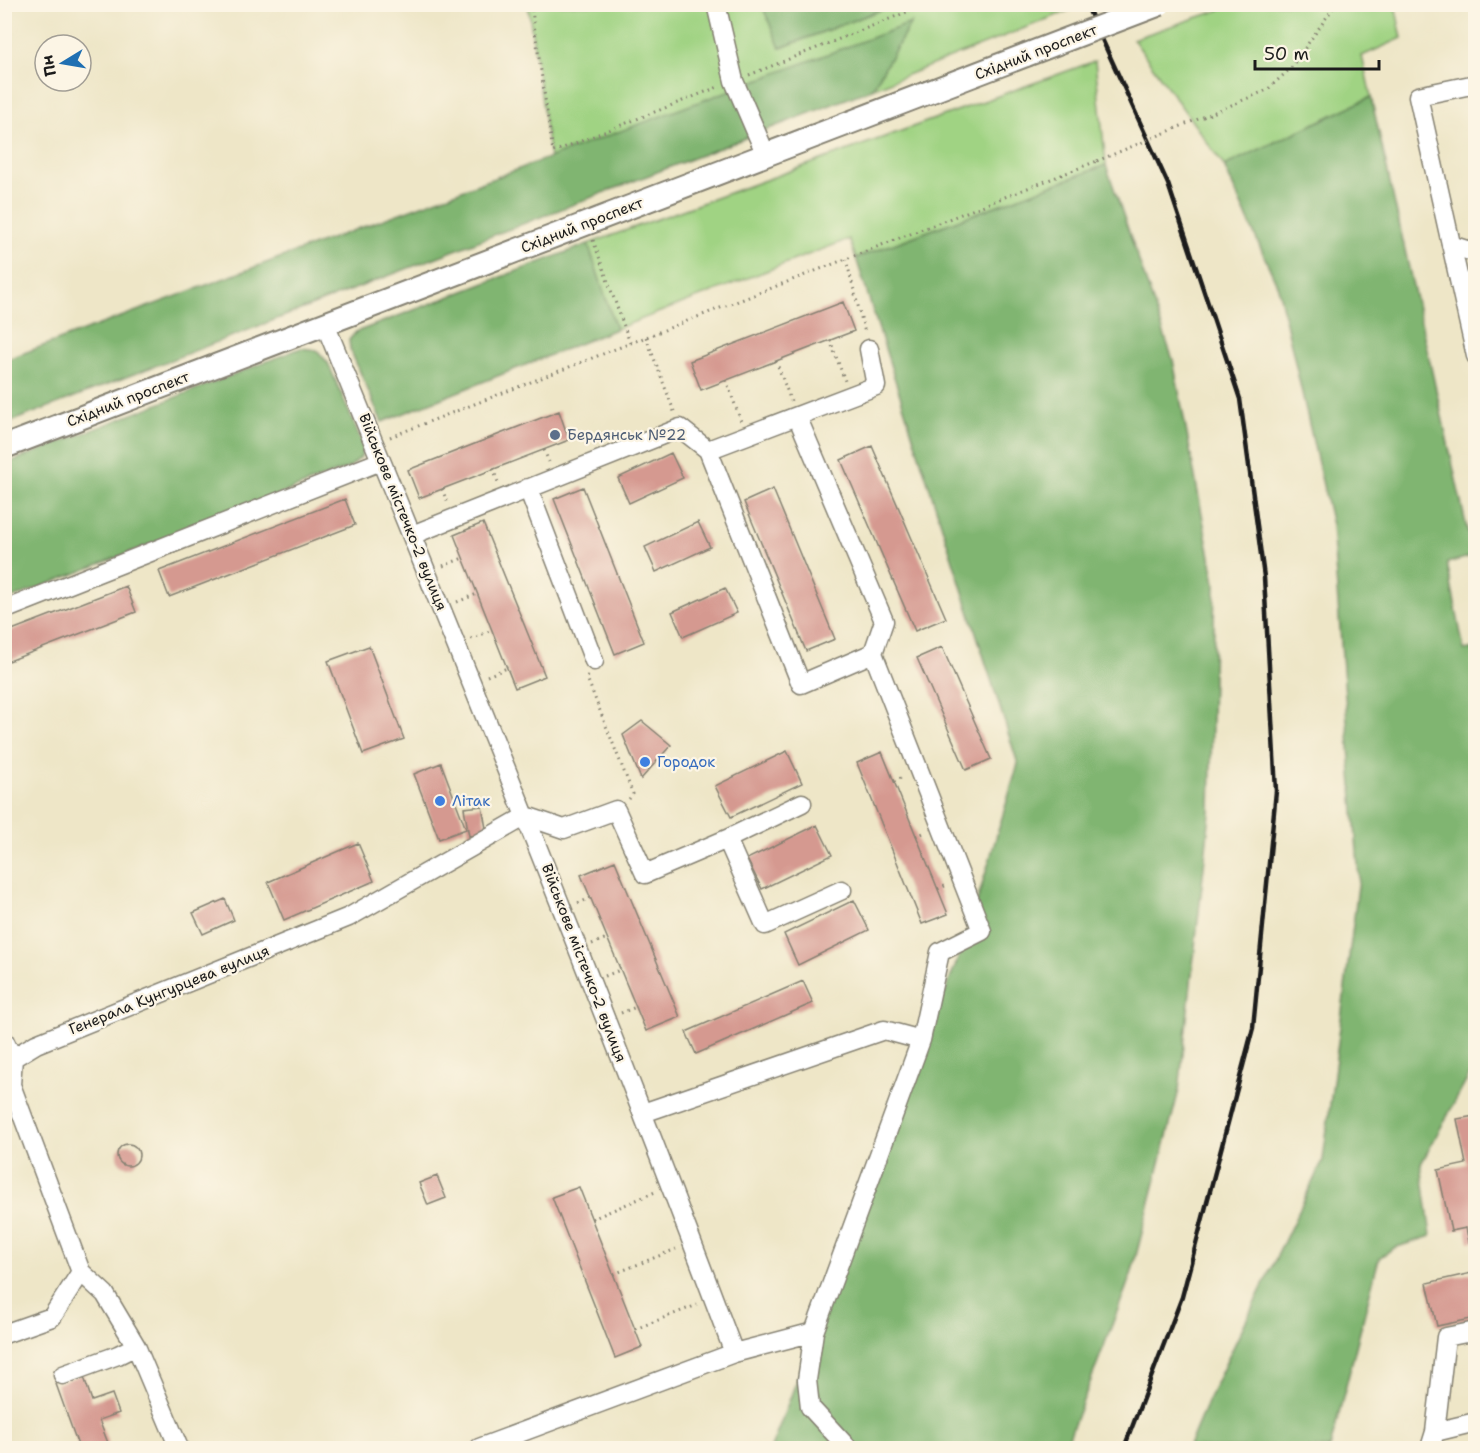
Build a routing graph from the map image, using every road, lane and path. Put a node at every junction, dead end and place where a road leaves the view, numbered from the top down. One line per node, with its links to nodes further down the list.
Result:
1 (531, 4): 8 (path)
2 (716, 4): 8 (street)
3 (897, 4): 7 (path)
4 (927, 4): 7 (path)
5 (1160, 4): 10 (main road, Східний проспект, bridge)
6 (1336, 4): 14 (path, bridge)
7 (900, 15): 8 (path)
8 (734, 81): 10 (street)
9 (1476, 84): 12 (street)
10 (766, 155): 11 (main road, Східний проспект)
11 (587, 224): 15 (main road, Східний проспект); 18 (path)
12 (1451, 245): 13 (street); 20 (street)
13 (1476, 253)
14 (846, 259): 16 (path); 19 (path)
15 (325, 324): 27 (street, Військове містечко-2 вулиця); 28 (main road, Східний проспект)
16 (646, 337): 18 (path); 25 (path)
17 (830, 340): 23 (path)
18 (630, 343): 27 (path)
19 (869, 349): 23 (street)
20 (1476, 356)
21 (776, 361): 24 (path)
22 (726, 380): 26 (path)
23 (851, 396): 24 (street)
24 (797, 416): 26 (street); 40 (street)
25 (680, 428): 29 (street); 31 (street)
26 (746, 435): 29 (street)
27 (374, 443): 30 (street, Військове містечко-2 вулиця)
28 (4, 447)
29 (708, 450): 40 (street)
30 (381, 461): 32 (street, Військове містечко-2 вулиця); 37 (street)
31 (528, 489): 32 (street); 41 (street)
32 (412, 535): 34 (street, Військове містечко-2 вулиця)
33 (463, 558): 34 (path)
34 (428, 572): 36 (street, Військове містечко-2 вулиця)
35 (477, 594): 36 (path)
36 (442, 608): 39 (street, Військове містечко-2 вулиця)
37 (4, 610)
38 (492, 630): 39 (path)
39 (457, 644): 43 (street, Військове містечко-2 вулиця)
40 (873, 653): 50 (street)
41 (594, 661): 45 (path)
42 (507, 668): 43 (path)
43 (472, 682): 46 (street, Військове містечко-2 вулиця)
44 (801, 803): 47 (street)
45 (616, 810): 46 (street); 47 (street)
46 (526, 816): 51 (street, Генерала Кунгурцева вулиця); 52 (street, Військове містечко-2 вулиця)
47 (727, 839): 48 (street)
48 (842, 890)
49 (4, 1040): 51 (street)
50 (921, 1040): 52 (street); 61 (street)
51 (13, 1058): 56 (street)
52 (643, 1113): 53 (street, Військове містечко-2 вулиця)
53 (670, 1185): 54 (path); 55 (street, Військове містечко-2 вулиця)
54 (592, 1219)
55 (692, 1243): 57 (path); 58 (street, Військове містечко-2 вулиця)
56 (81, 1272): 62 (street); 63 (street)
57 (614, 1274)
58 (713, 1299): 59 (path); 64 (street, Військове містечко-2 вулиця)
59 (635, 1329)
60 (1476, 1331): 67 (street)
61 (814, 1332): 64 (street); 70 (street)
62 (4, 1334)
63 (135, 1346): 65 (street); 68 (street)
64 (734, 1353): 69 (street)
65 (63, 1376)
66 (1476, 1422): 67 (street)
67 (1432, 1440)
68 (179, 1449)
69 (479, 1449)
70 (848, 1449)

